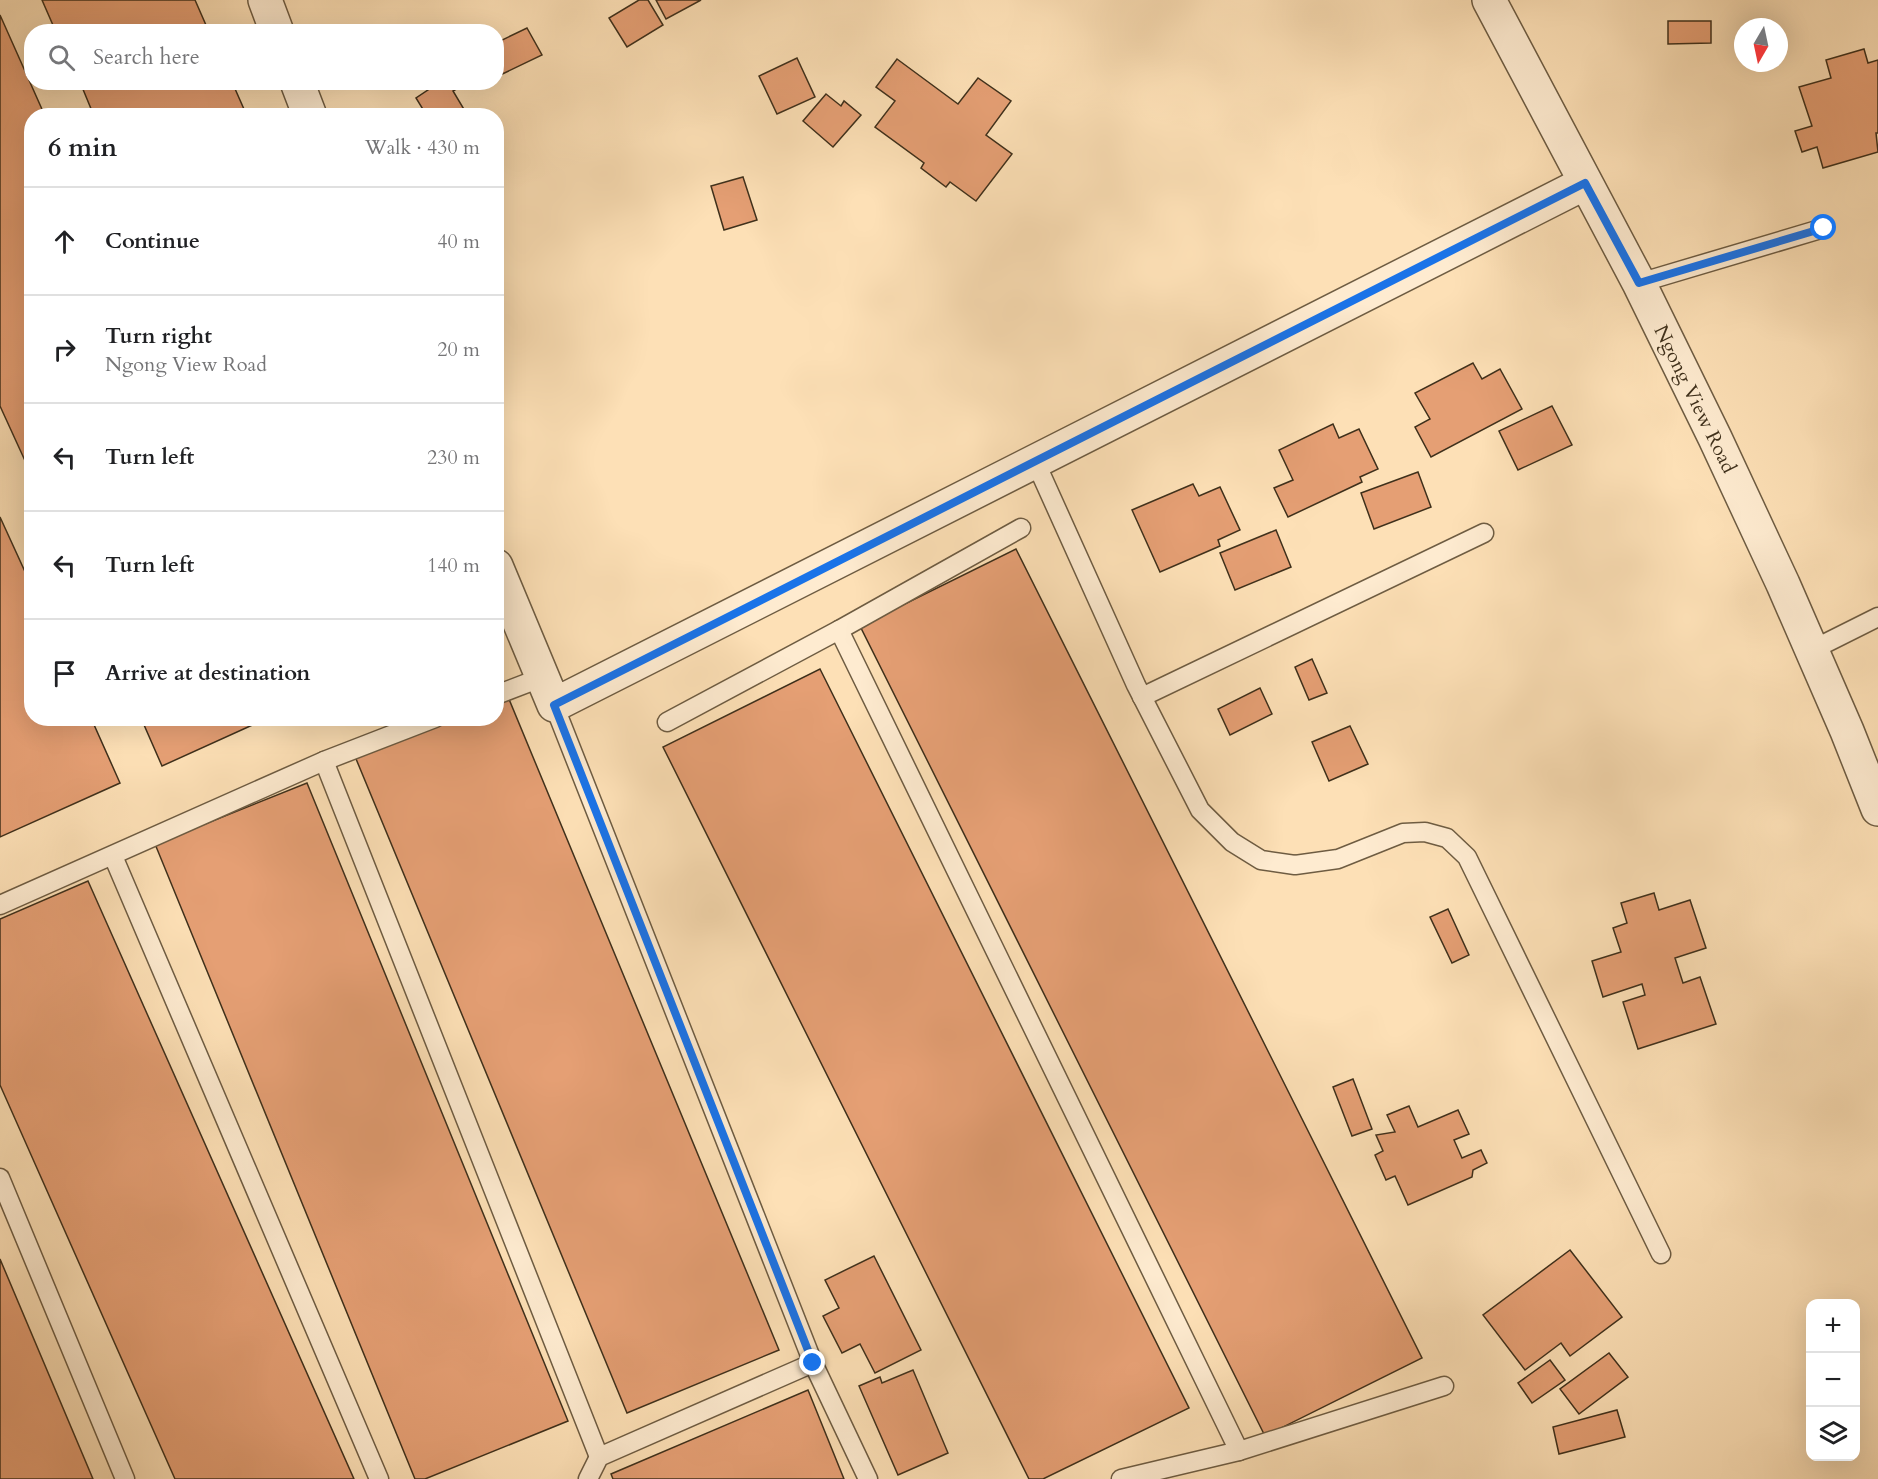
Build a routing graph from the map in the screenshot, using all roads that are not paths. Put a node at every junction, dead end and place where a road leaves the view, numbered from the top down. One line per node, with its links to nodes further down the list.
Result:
1 (265, 0): 3 (street)
2 (1489, 0): 6 (street, Ngong View Road)
3 (274, 24)
4 (300, 90): 5 (street)
5 (307, 108)
6 (1585, 183): 8 (street, Ngong View Road); 9 (street)
7 (1824, 228): 8 (lane)
8 (1639, 283): 15 (street, Ngong View Road)
9 (1035, 461): 16 (street); 18 (lane)
10 (1021, 528): 14 (lane)
11 (1484, 533): 18 (lane)
12 (504, 585): 16 (street)
13 (1878, 617): 15 (lane)
14 (839, 630): 19 (lane); 29 (lane)
15 (1812, 650): 22 (street, Ngong View Road)
16 (548, 691): 17 (lane); 27 (lane)
17 (504, 694)
18 (1142, 697): 26 (lane)
19 (667, 722)
20 (414, 726): 21 (lane)
21 (324, 761): 23 (lane); 30 (lane)
22 (1878, 809)
23 (113, 856): 24 (lane); 32 (lane)
24 (0, 905)
25 (0, 1178): 31 (lane)
26 (1661, 1254)
27 (813, 1363): 30 (lane); 34 (lane)
28 (1444, 1386): 29 (lane)
29 (1239, 1451): 35 (lane)
30 (599, 1457): 33 (lane)
31 (125, 1479)
32 (379, 1479)
33 (588, 1479)
34 (868, 1479)
35 (1121, 1479)

